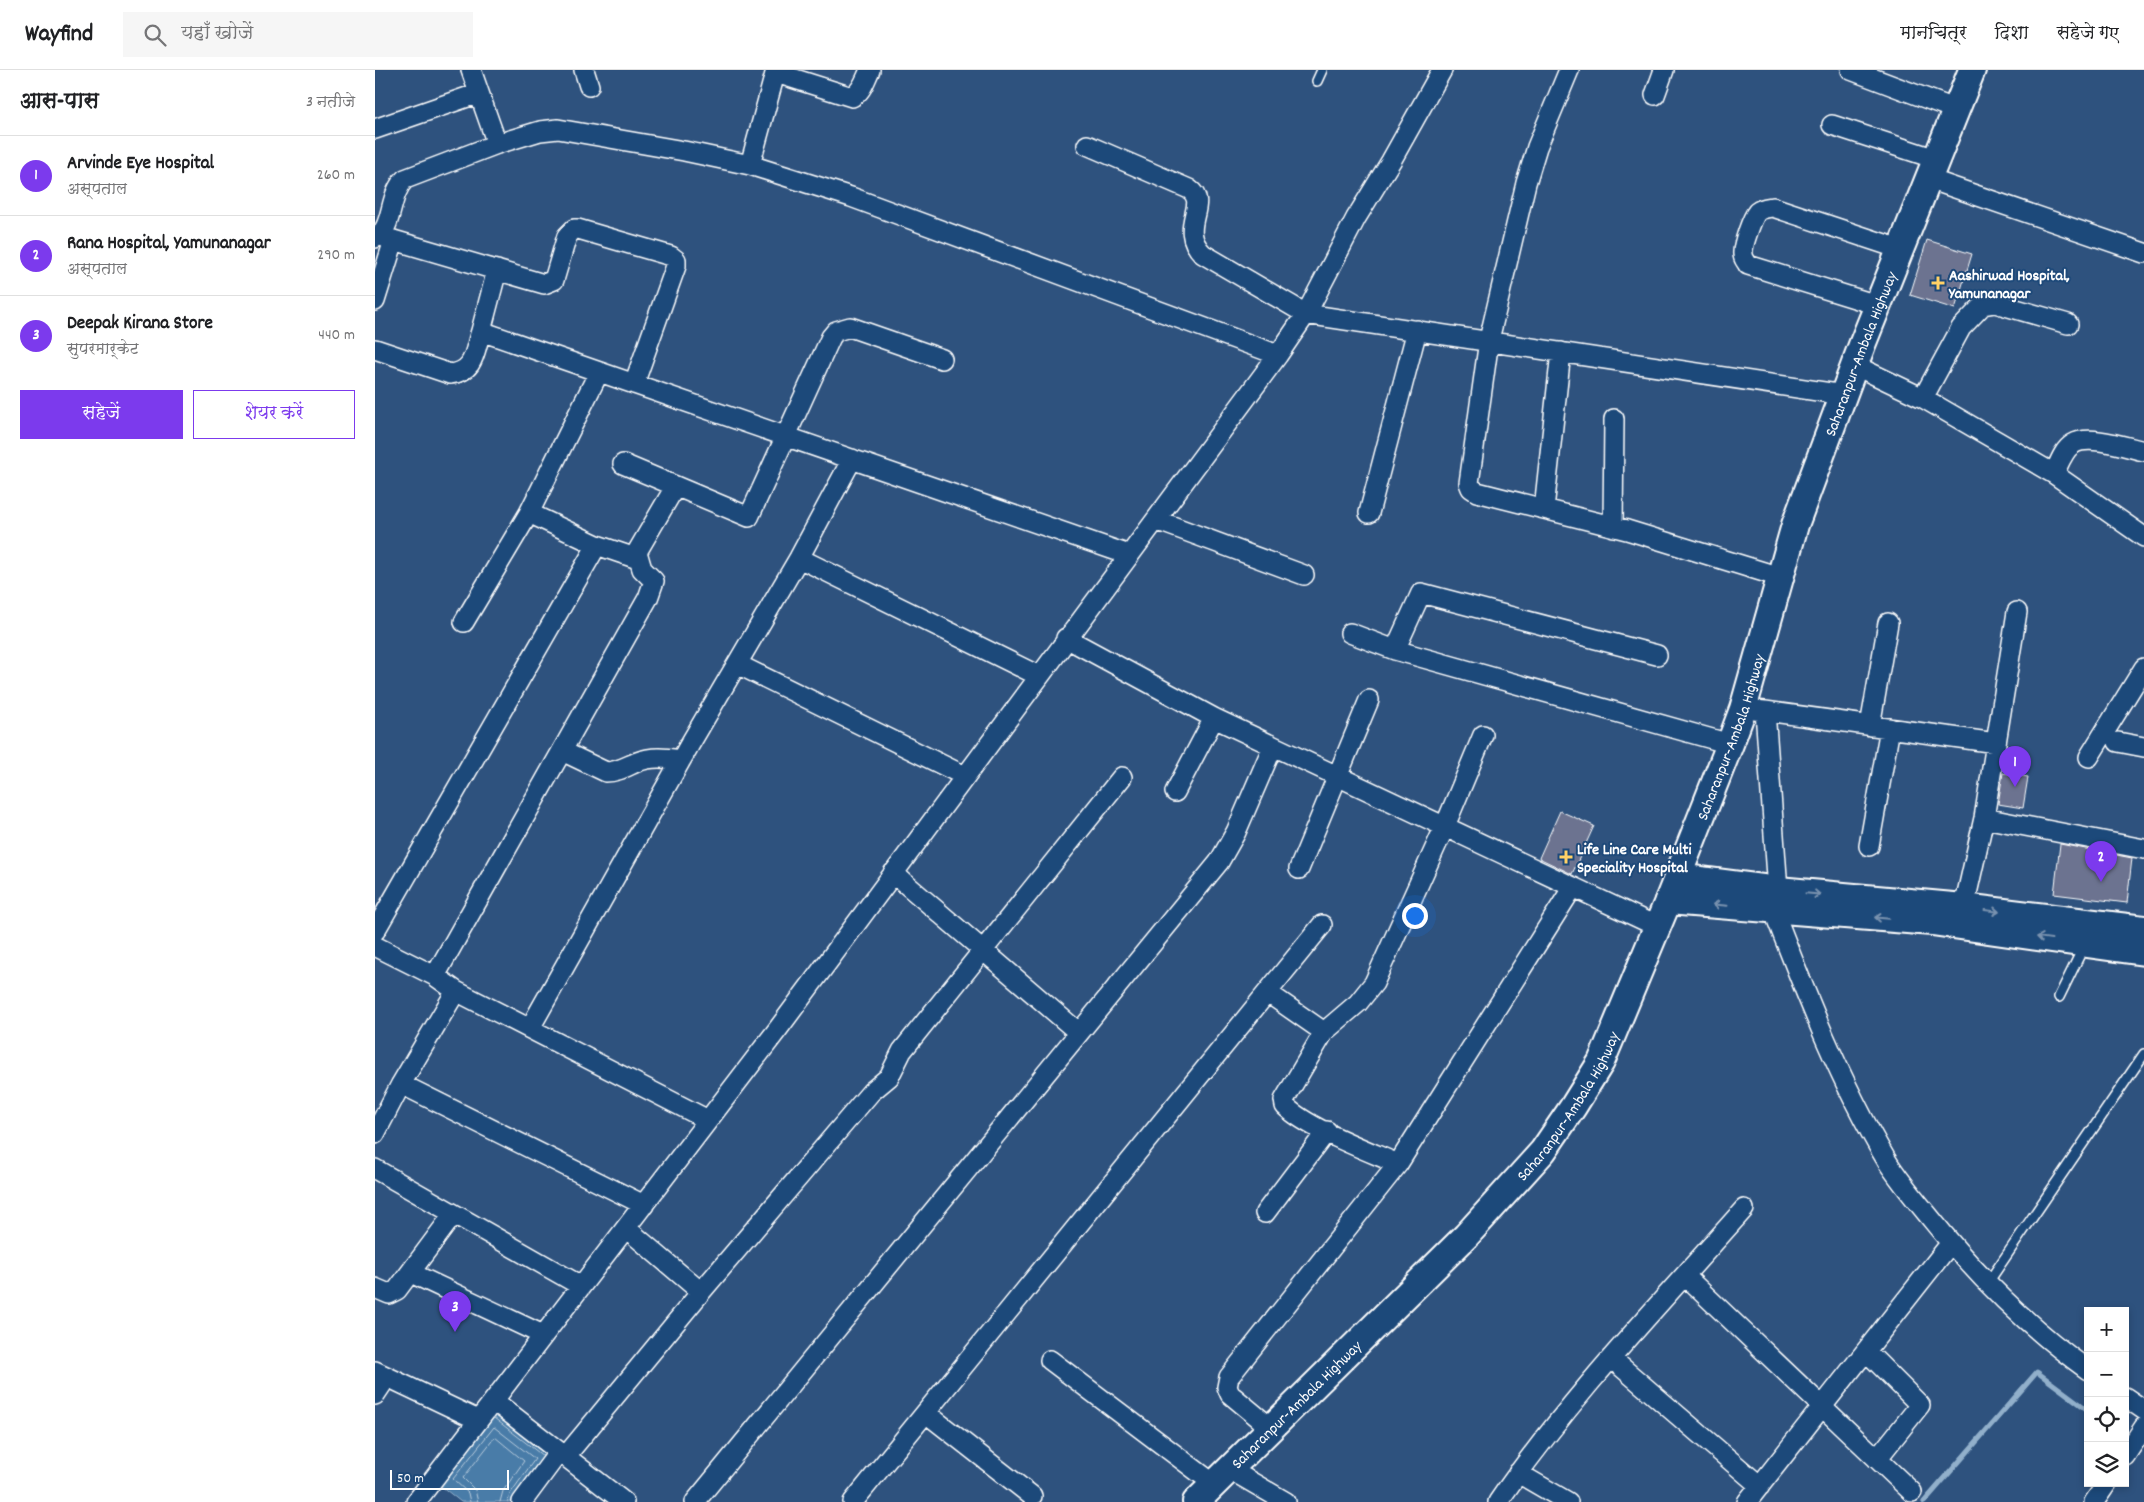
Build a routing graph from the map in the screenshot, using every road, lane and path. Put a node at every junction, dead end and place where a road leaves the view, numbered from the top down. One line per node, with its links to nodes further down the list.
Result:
1 (471, 70): 11 (street)
2 (870, 70): 9 (street)
3 (1322, 70): 10 (lane)
4 (1442, 70): 26 (street)
5 (1569, 70): 30 (street)
6 (1664, 70): 12 (street)
7 (1851, 70): 13 (street)
8 (1972, 70): 13 (main road, Saharanpur-Ambala Highway)
9 (776, 71): 18 (street)
10 (1317, 81)
11 (479, 93): 15 (street); 16 (street)
12 (1655, 95)
13 (1957, 110): 19 (main road, Saharanpur-Ambala Highway)
14 (1832, 125): 19 (street)
15 (375, 129)
16 (497, 144): 18 (street); 20 (street)
17 (1087, 145): 26 (street)
18 (750, 165): 33 (street)
19 (1933, 169): 21 (main road, Saharanpur-Ambala Highway); 22 (street)
20 (383, 238): 23 (street); 24 (street)
21 (1900, 249): 25 (main road, Saharanpur-Ambala Highway); 25 (street)
22 (2144, 253)
23 (497, 270): 29 (street); 37 (street)
24 (375, 301)
25 (1877, 305): 35 (main road, Saharanpur-Ambala Highway)
26 (1306, 314): 28 (street); 33 (street)
27 (2068, 324): 39 (street)
28 (1417, 330): 30 (street); 49 (street)
29 (481, 331): 31 (street); 36 (street)
30 (1489, 340): 32 (street); 47 (street)
31 (375, 349)
32 (1561, 352): 38 (street); 47 (street)
33 (1278, 355): 50 (street)
34 (942, 359): 41 (street)
35 (1854, 365): 38 (main road, Saharanpur-Ambala Highway); 39 (street)
36 (599, 372): 37 (street); 48 (street)
37 (634, 384): 41 (street)
38 (1844, 395): 58 (main road, Saharanpur-Ambala Highway)
39 (1923, 398): 45 (street)
40 (1614, 419): 51 (street)
41 (786, 437): 43 (street); 46 (street)
42 (2144, 450): 45 (street)
43 (852, 459): 54 (street); 55 (street)
44 (623, 464): 46 (street)
45 (2054, 474): 52 (street)
46 (675, 487): 56 (street)
47 (1545, 509): 51 (street)
48 (529, 513): 53 (street); 60 (street)
49 (1369, 513)
50 (1156, 520): 54 (street); 57 (street)
51 (1613, 527): 58 (street)
52 (2144, 537)
53 (597, 545): 56 (street); 100 (street)
54 (1129, 556): 63 (street)
55 (799, 558): 66 (street); 68 (street)
56 (638, 559): 80 (street)
57 (1304, 575)
58 (1780, 576): 70 (main road, Saharanpur-Ambala Highway)
59 (2017, 612): 76 (street)
60 (464, 622)
61 (1888, 622): 72 (street)
62 (1350, 633): 64 (street)
63 (1067, 638): 68 (street); 71 (street)
64 (1395, 650): 65 (street); 77 (street)
65 (1657, 655)
66 (737, 664): 82 (street); 84 (street)
67 (2144, 668): 81 (street)
68 (1039, 676): 84 (street)
69 (1369, 700): 83 (street)
70 (1754, 710): 72 (street); 77 (main road, Saharanpur-Ambala Highway); 95 (street)
71 (1214, 718): 78 (street); 86 (street)
72 (1870, 726): 73 (street)
73 (1890, 728): 76 (street); 89 (street)
74 (1483, 735): 88 (street)
75 (2118, 742): 79 (street)
76 (1996, 743): 87 (street)
77 (1730, 744): 94 (main road, Saharanpur-Ambala Highway)
78 (1273, 746): 83 (street); 110 (street)
79 (2144, 747)
80 (562, 751): 82 (street); 105 (street)
81 (2089, 757)
82 (681, 760): 109 (street)
83 (1338, 775): 88 (street); 91 (street)
84 (965, 776): 92 (street)
85 (1122, 777): 103 (street)
86 (1175, 792)
87 (1984, 818): 90 (street); 96 (street)
88 (1445, 826): 93 (street); 111 (street)
89 (1869, 846)
90 (2144, 849)
91 (1299, 869)
92 (893, 873): 103 (street); 114 (street)
93 (1573, 887): 98 (street); 117 (street)
94 (1673, 889): 95 (main road); 98 (main road, Saharanpur-Ambala Highway)
95 (1776, 900): 96 (main road, one-way to 96); 101 (main road, one-way to 95); 124 (street)
96 (1964, 907): 99 (main road, one-way to 99)
97 (1322, 925): 107 (street)
98 (1657, 927): 145 (main road, Saharanpur-Ambala Highway)
99 (2144, 930)
100 (375, 931)
101 (2086, 944): 104 (main road); 108 (lane)
102 (375, 946): 105 (street)
103 (983, 950): 110 (street); 130 (street)
104 (2144, 952)
105 (435, 976): 106 (street)
106 (456, 991): 109 (street); 113 (street)
107 (1268, 993): 111 (street); 142 (street)
108 (2059, 997)
109 (530, 1028): 114 (street)
110 (1078, 1032): 158 (street)
111 (1324, 1032): 115 (street)
112 (2144, 1054): 127 (lane)
113 (401, 1084): 116 (street); 119 (street)
114 (708, 1120): 119 (street)
115 (1327, 1132): 117 (street); 121 (street)
116 (375, 1134)
117 (1398, 1164): 145 (street)
118 (375, 1169): 122 (street)
119 (644, 1204): 123 (street)
120 (1744, 1209): 126 (street)
121 (1265, 1214)
122 (453, 1215): 125 (street); 128 (street)
123 (626, 1228): 128 (street); 130 (street)
124 (1950, 1244): 127 (street); 132 (street)
125 (411, 1272): 129 (street); 131 (street)
126 (1685, 1276): 133 (street); 140 (street)
127 (1987, 1284): 135 (street)
128 (581, 1286): 131 (street)
129 (375, 1288)
130 (701, 1292): 147 (street)
131 (543, 1335): 139 (street)
132 (1866, 1351): 140 (street); 148 (street)
133 (1611, 1358): 149 (street); 151 (street)
134 (1050, 1360): 150 (street)
135 (2084, 1367)
136 (381, 1374): 137 (street); 143 (street)
137 (375, 1395)
138 (2129, 1400): 141 (street)
139 (494, 1401): 143 (street); 147 (street)
140 (1823, 1406): 148 (street); 151 (street)
141 (2144, 1410)
142 (926, 1413): 154 (street); 159 (street)
143 (478, 1420): 155 (street)
144 (2144, 1427): 146 (street)
145 (1271, 1428): 150 (main road, Saharanpur-Ambala Highway)
146 (2129, 1450)
147 (562, 1455): 156 (street); 157 (street)
148 (1877, 1459): 153 (street)
149 (1518, 1474): 161 (street); 162 (street)
150 (1213, 1485): 160 (street)
151 (1760, 1486): 163 (street)
152 (2104, 1487): 164 (street)
153 (1912, 1492)
154 (1032, 1496)
155 (416, 1502)
156 (522, 1502)
157 (624, 1502)
158 (695, 1502)
159 (853, 1502)
160 (1286, 1502)
161 (1498, 1502)
162 (1568, 1502)
163 (1747, 1502)
164 (2094, 1502)

